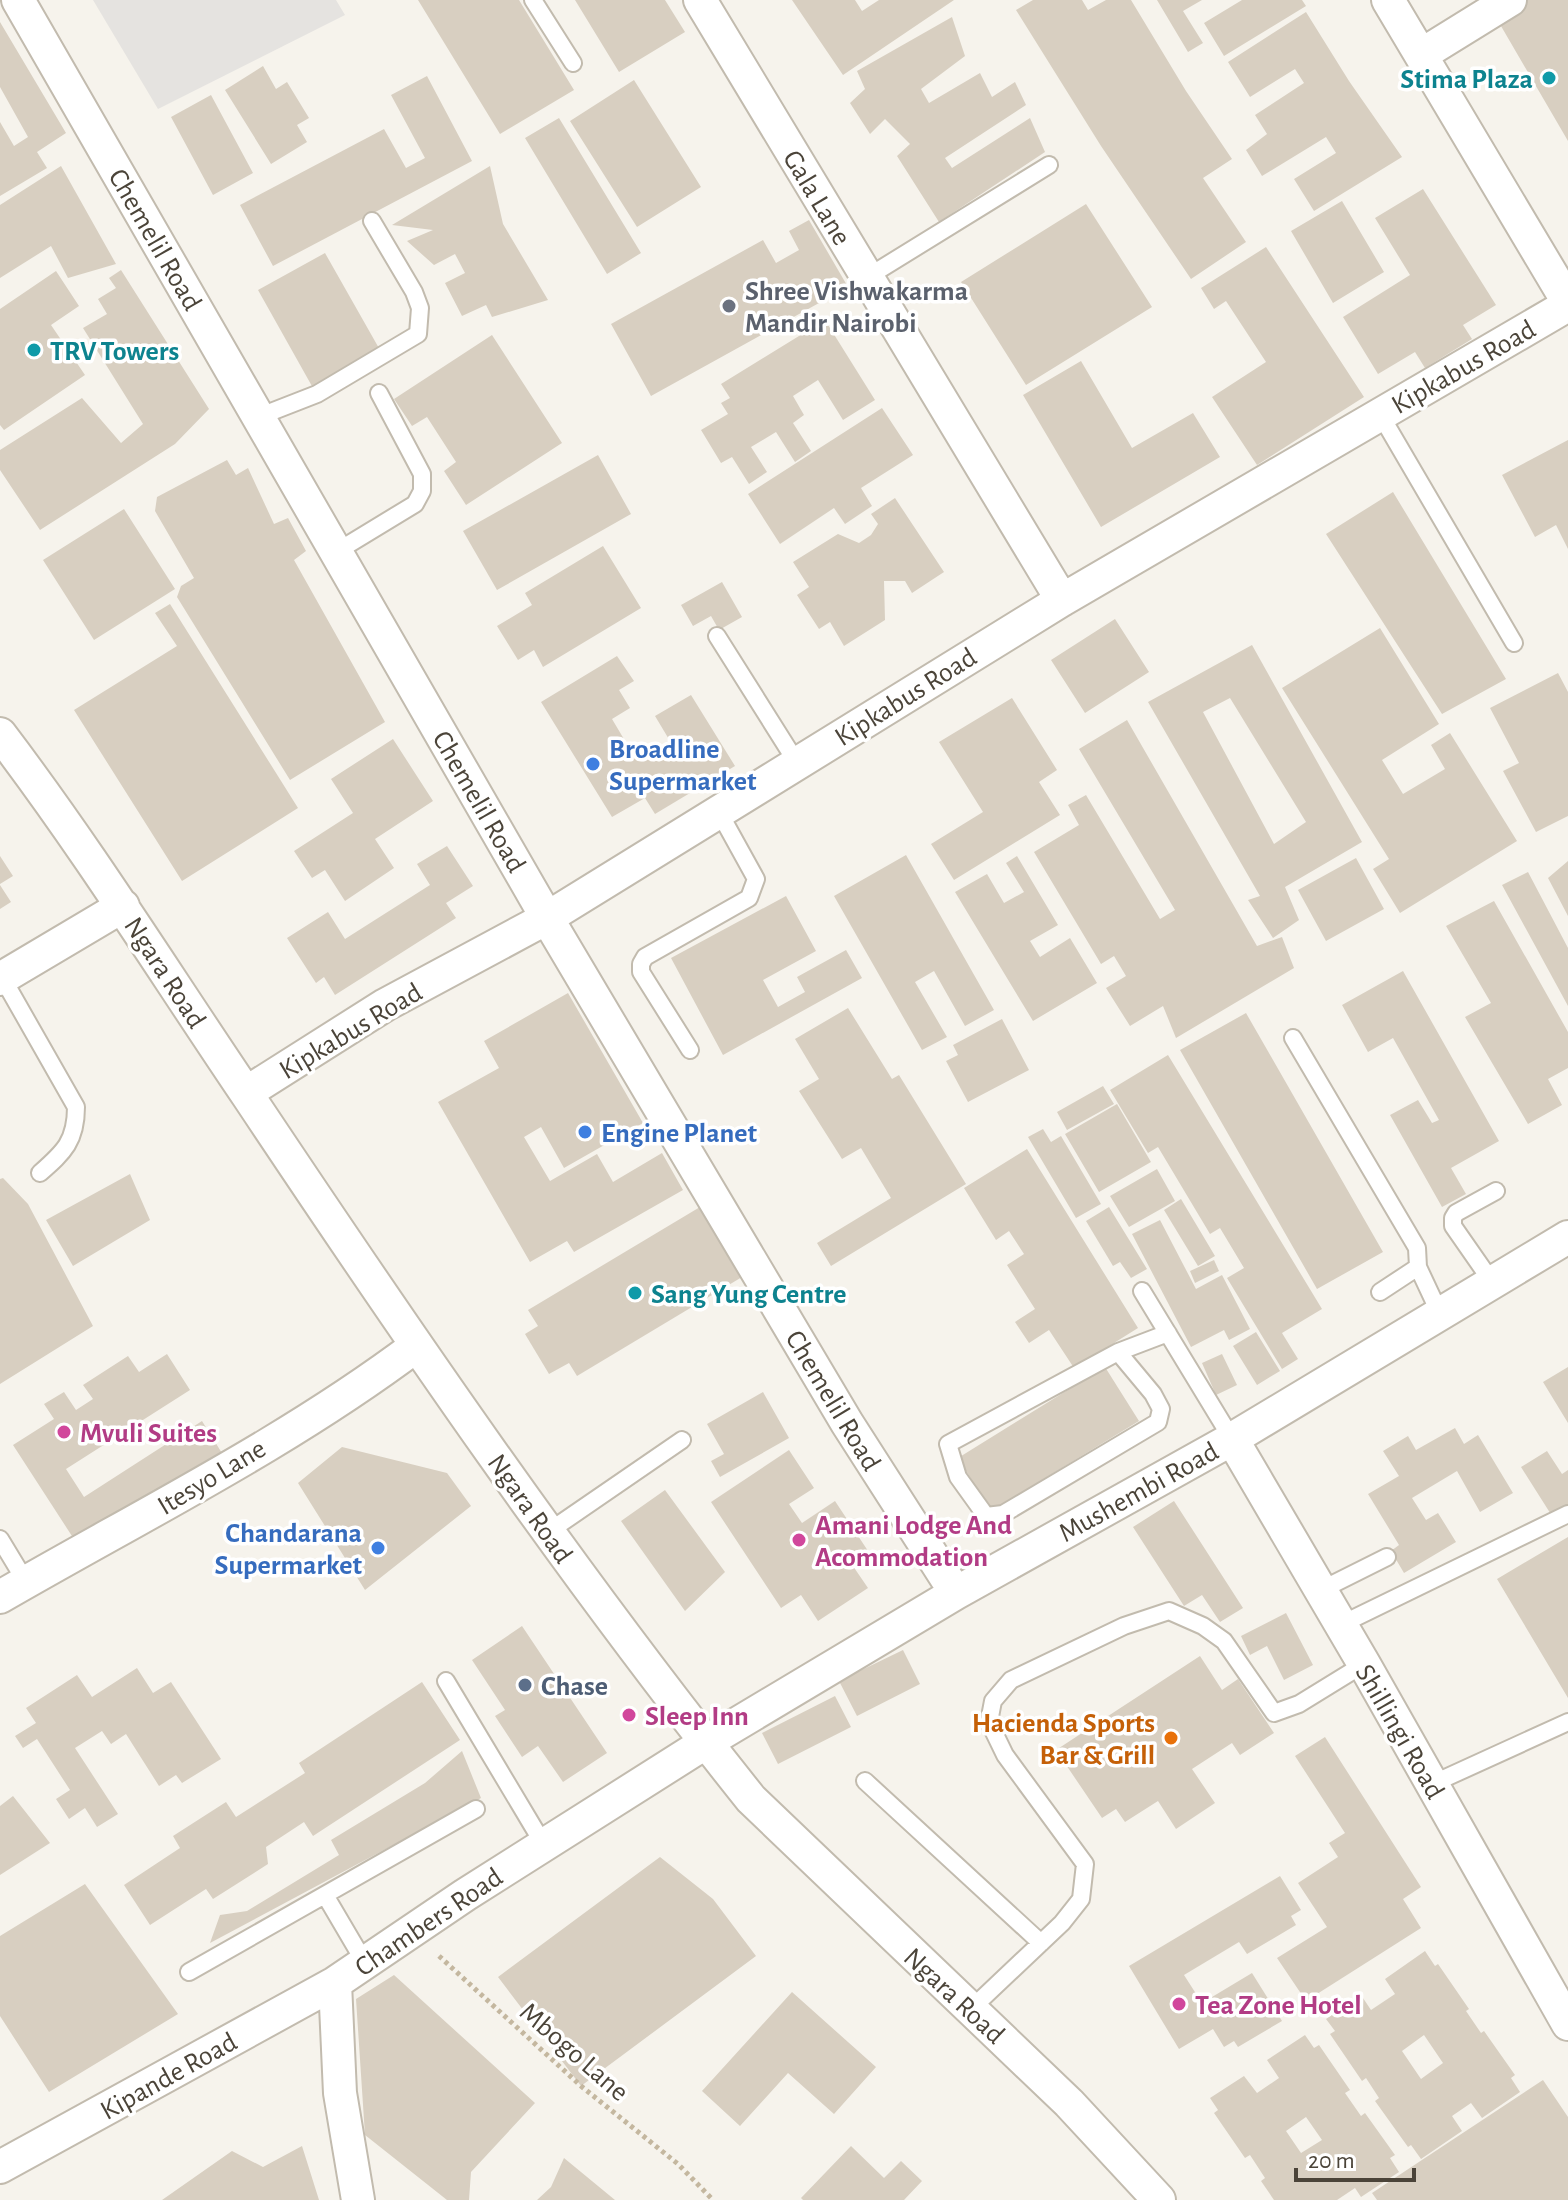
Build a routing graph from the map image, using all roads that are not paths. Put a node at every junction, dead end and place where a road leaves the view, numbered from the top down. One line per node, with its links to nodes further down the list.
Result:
1 (18, 0): 14 (street, Chemelil Road)
2 (533, 0): 7 (lane)
3 (700, 0): 10 (street, Gala Lane)
4 (1388, 0): 6 (street)
5 (1510, 0): 6 (street)
6 (1421, 55): 11 (street)
7 (573, 63)
8 (1049, 165): 10 (lane)
9 (372, 221): 14 (lane)
10 (866, 278): 16 (street, Gala Lane)
11 (1568, 303): 13 (street, Kipkabus Road)
12 (379, 393): 15 (lane)
13 (1380, 414): 16 (street, Kipkabus Road); 18 (lane)
14 (258, 417): 15 (street, Chemelil Road)
15 (336, 552): 23 (street, Chemelil Road)
16 (1062, 600): 20 (street, Kipkabus Road)
17 (717, 636): 20 (lane)
18 (1514, 643)
19 (0, 734): 22 (street, Ngara Road)
20 (797, 763): 21 (street, Kipkabus Road)
21 (719, 812): 23 (street, Kipkabus Road); 26 (lane)
22 (123, 906): 24 (street); 27 (street, Ngara Road)
23 (547, 918): 27 (street, Kipkabus Road); 47 (street, Chemelil Road)
24 (1, 978): 28 (lane)
25 (1293, 1038): 31 (lane)
26 (690, 1050)
27 (246, 1093): 37 (street, Ngara Road)
28 (40, 1173)
29 (1496, 1191): 32 (lane)
30 (1568, 1237): 32 (street, Mushembi Road)
31 (1418, 1267): 34 (lane); 35 (lane)
32 (1492, 1282): 35 (street, Mushembi Road)
33 (1142, 1291): 36 (lane)
34 (1380, 1292)
35 (1440, 1314): 39 (street, Mushembi Road)
36 (1168, 1333): 38 (lane); 39 (lane)
37 (416, 1346): 42 (street, Ngara Road); 45 (street, Itesyo Lane)
38 (1118, 1352): 38 (lane)
39 (1232, 1439): 46 (street, Shillingi Road); 47 (street, Mushembi Road)
40 (682, 1440): 42 (lane)
41 (1568, 1514): 48 (lane)
42 (548, 1532): 52 (street, Ngara Road)
43 (0, 1539): 45 (lane)
44 (1387, 1557): 46 (lane)
45 (13, 1590)
46 (1321, 1590): 48 (street, Shillingi Road)
47 (956, 1593): 52 (street, Mushembi Road)
48 (1340, 1625): 49 (street, Shillingi Road)
49 (1364, 1664): 54 (street, Shillingi Road); 58 (lane)
50 (446, 1681): 56 (lane)
51 (1568, 1722): 54 (lane)
52 (705, 1743): 56 (street, Chambers Road); 62 (street, Ngara Road)
53 (865, 1781): 58 (lane)
54 (1432, 1784): 63 (street, Shillingi Road)
55 (476, 1809): 57 (lane)
56 (544, 1845): 59 (street, Chambers Road)
57 (325, 1895): 59 (lane); 60 (lane)
58 (1041, 1943): 62 (lane)
59 (365, 1963): 61 (street, Chambers Road)
60 (189, 1972)
61 (335, 1983): 64 (street, Kipande Road); 65 (street, Chambers Road)
62 (970, 2010): 66 (street, Ngara Road)
63 (1568, 2024)
64 (1, 2163)
65 (358, 2200)
66 (1159, 2200)

